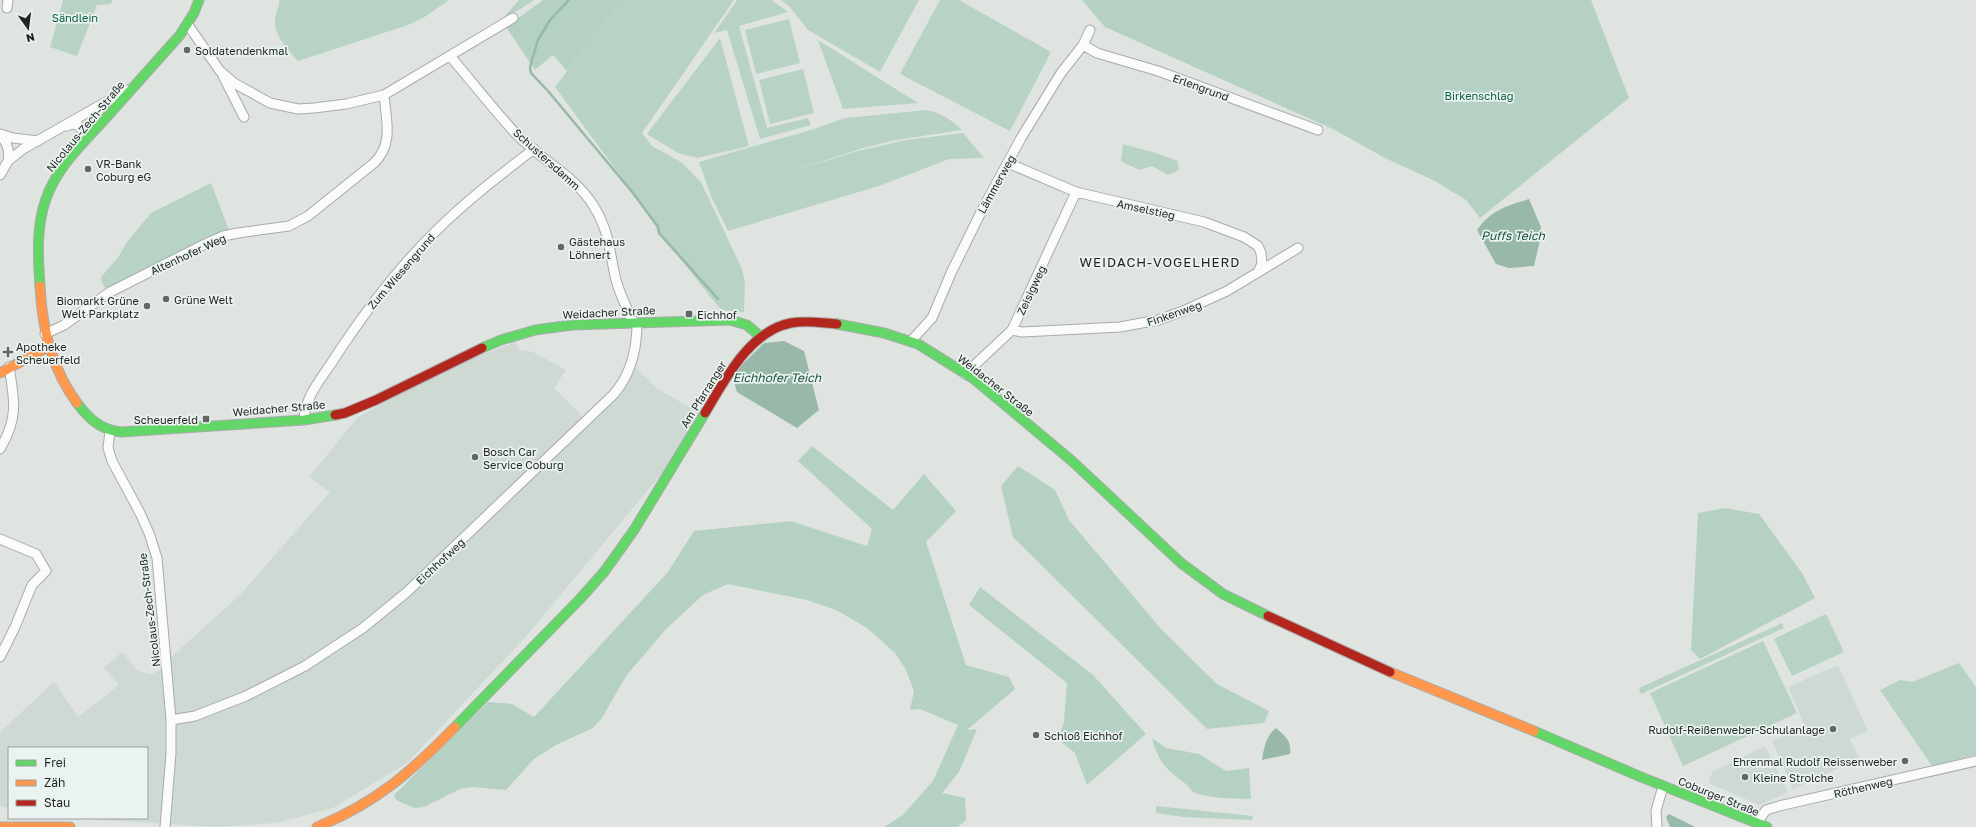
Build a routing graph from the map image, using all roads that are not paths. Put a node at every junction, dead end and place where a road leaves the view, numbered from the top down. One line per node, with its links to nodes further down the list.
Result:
1 (199, 0): 3 (main road, Nicolaus-Zech-Straße)
2 (513, 18): 6 (street)
3 (188, 25): 7 (street); 8 (main road, Nicolaus-Zech-Straße)
4 (1090, 30): 5 (street, Lämmerweg)
5 (1082, 46): 12 (street, Erlengrund); 18 (street, Lämmerweg)
6 (450, 56): 9 (street); 16 (street, Schustersdamm)
7 (220, 72): 9 (street); 10 (street)
8 (136, 84): 11 (street); 14 (main road, Nicolaus-Zech-Straße)
9 (384, 95): 25 (street, Altenhofer Weg)
10 (244, 117)
11 (63, 127): 14 (street); 15 (street)
12 (1318, 130)
13 (0, 135): 15 (street); 17 (street)
14 (88, 138): 25 (main road, Nicolaus-Zech-Straße)
15 (39, 140): 17 (street)
16 (534, 149): 23 (street, Schustersdamm); 32 (street, Zum Wiesengrund)
17 (8, 161): 19 (street)
18 (1008, 163): 20 (street, Amselstieg); 27 (street, Lämmerweg)
19 (0, 175)
20 (1076, 192): 22 (street, Amselstieg); 24 (street, Zeisigweg)
21 (1298, 248): 22 (street, Finkenweg)
22 (1258, 272): 24 (street, Finkenweg)
23 (635, 323): 26 (main road, Weidacher Straße); 32 (main road, Weidacher Straße); 37 (street, Eichhofweg)
24 (1012, 330): 31 (street, Zeisigweg)
25 (45, 334): 28 (main road, Nicolaus-Zech-Straße)
26 (761, 337): 27 (main road, Weidacher Straße); 45 (main road, Am Pfarranger)
27 (911, 341): 31 (main road, Weidacher Straße)
28 (48, 346): 29 (main road); 33 (main road, Nicolaus-Zech-Straße)
29 (9, 367): 30 (main road); 34 (street)
30 (0, 373)
31 (965, 374): 38 (main road, Weidacher Straße)
32 (304, 420): 33 (main road, Weidacher Straße)
33 (110, 430): 37 (street, Nicolaus-Zech-Straße)
34 (0, 449)
35 (0, 539): 36 (street)
36 (0, 657)
37 (171, 720): 44 (street, Nicolaus-Zech-Straße)
38 (1594, 756): 40 (main road, Coburger Straße)
39 (1976, 761): 41 (street, Röthenweg)
40 (1664, 786): 41 (main road, Coburger Straße); 46 (street, Coburger Straße)
41 (1756, 823): 47 (main road, Coburger Straße)
42 (0, 827): 43 (main road)
43 (70, 827)
44 (164, 827)
45 (317, 827)
46 (1657, 827)
47 (1766, 827)

